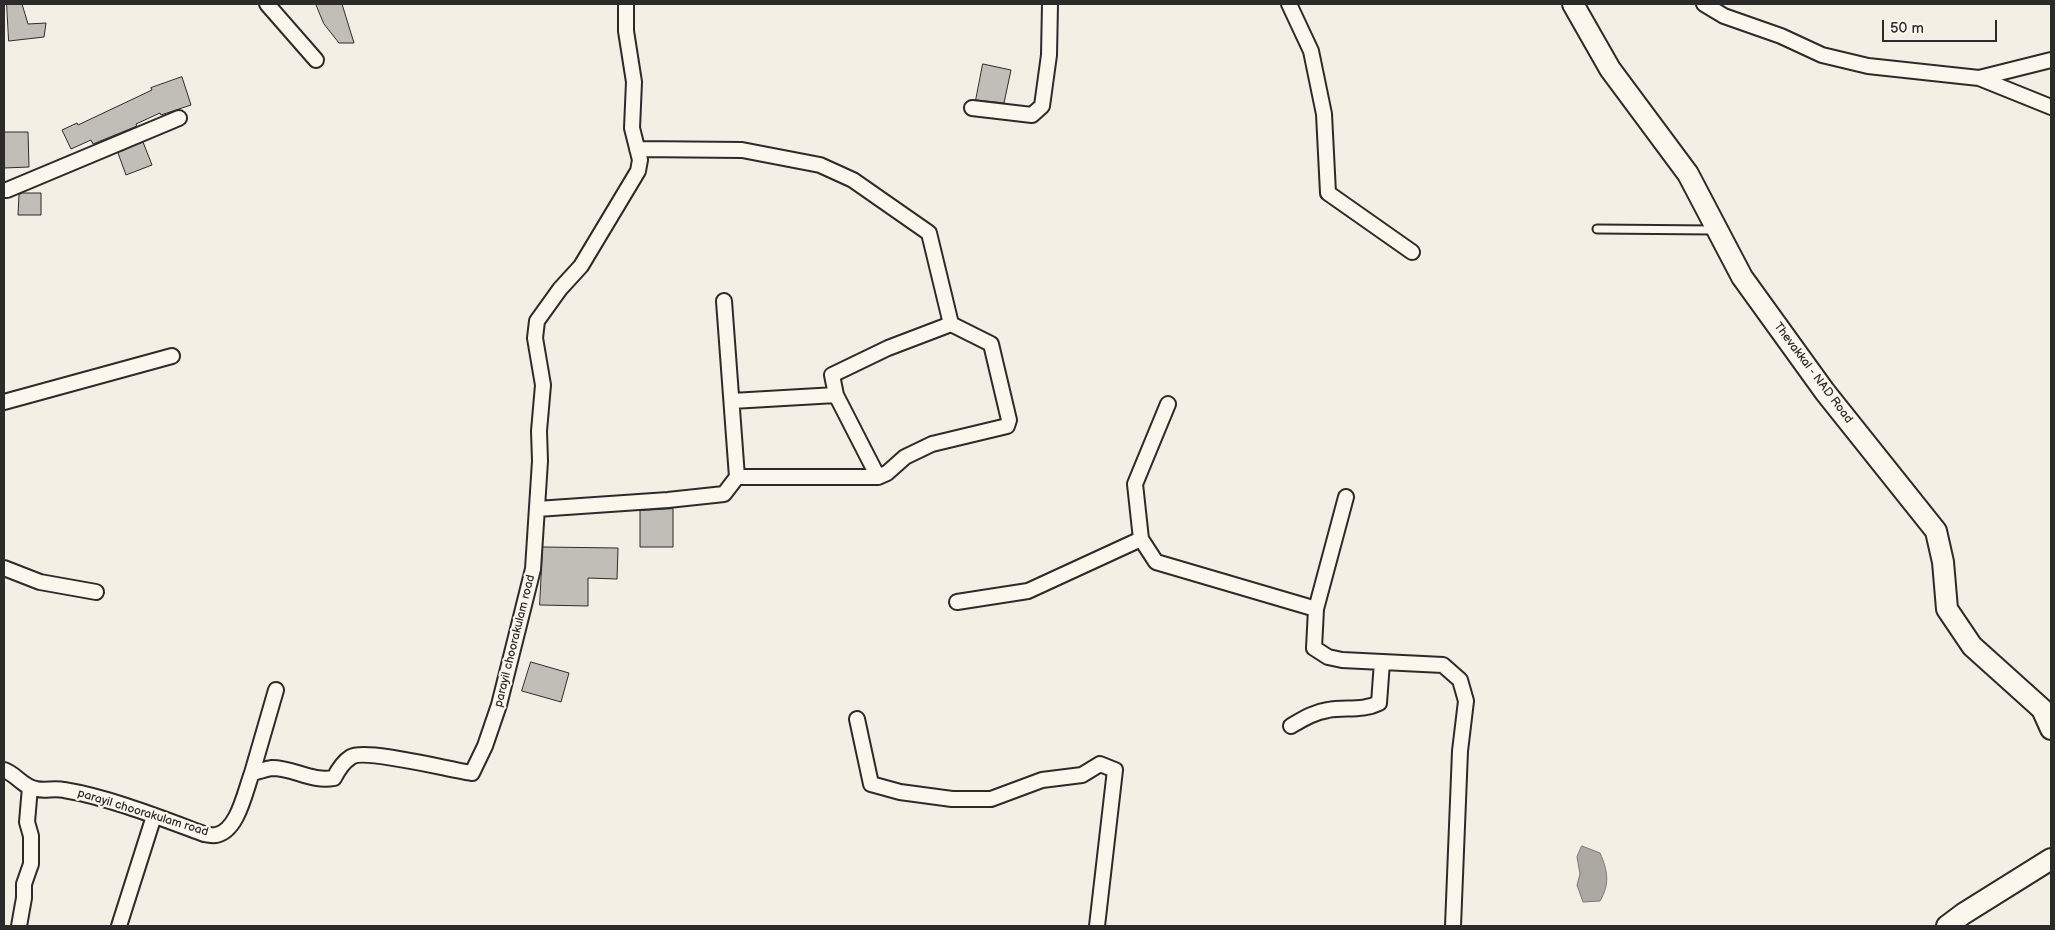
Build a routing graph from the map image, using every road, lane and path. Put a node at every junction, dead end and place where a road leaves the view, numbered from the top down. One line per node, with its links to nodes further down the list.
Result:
1 (267, 4): 7 (street)
2 (626, 4): 13 (street, parayil choorakulam road)
3 (1050, 4): 10 (street)
4 (1289, 4): 17 (street)
5 (1574, 4): 16 (main road, Thevakkal - NAD Road)
6 (1704, 4): 9 (street)
7 (316, 60)
8 (2051, 60): 9 (street)
9 (1979, 78): 11 (street)
10 (972, 108)
11 (2051, 108)
12 (179, 118): 14 (street)
13 (637, 149): 19 (street); 28 (street, parayil choorakulam road)
14 (4, 190)
15 (1597, 229): 16 (lane)
16 (1717, 230): 38 (main road, Thevakkal - NAD Road)
17 (1412, 252)
18 (724, 301): 22 (street)
19 (951, 324): 21 (street); 26 (street)
20 (172, 356): 23 (street)
21 (836, 395): 22 (street); 26 (street)
22 (732, 401): 25 (street)
23 (4, 402)
24 (1168, 404): 29 (street)
25 (737, 477): 26 (street); 28 (street)
26 (878, 477)
27 (1346, 498): 33 (street)
28 (537, 509): 40 (street, parayil choorakulam road)
29 (1142, 539): 32 (street); 33 (street)
30 (4, 568): 31 (street)
31 (96, 592)
32 (957, 602)
33 (1316, 609): 34 (street)
34 (1382, 662): 37 (street); 47 (street)
35 (276, 690): 40 (street)
36 (857, 720): 46 (street)
37 (1291, 726)
38 (2051, 730)
39 (4, 770): 41 (street, parayil choorakulam road)
40 (252, 773): 42 (street, parayil choorakulam road)
41 (30, 787): 42 (street, parayil choorakulam road); 44 (street)
42 (154, 816): 45 (street)
43 (2051, 859): 48 (main road)
44 (19, 926)
45 (119, 926)
46 (1097, 926)
47 (1453, 926)
48 (1947, 926)

